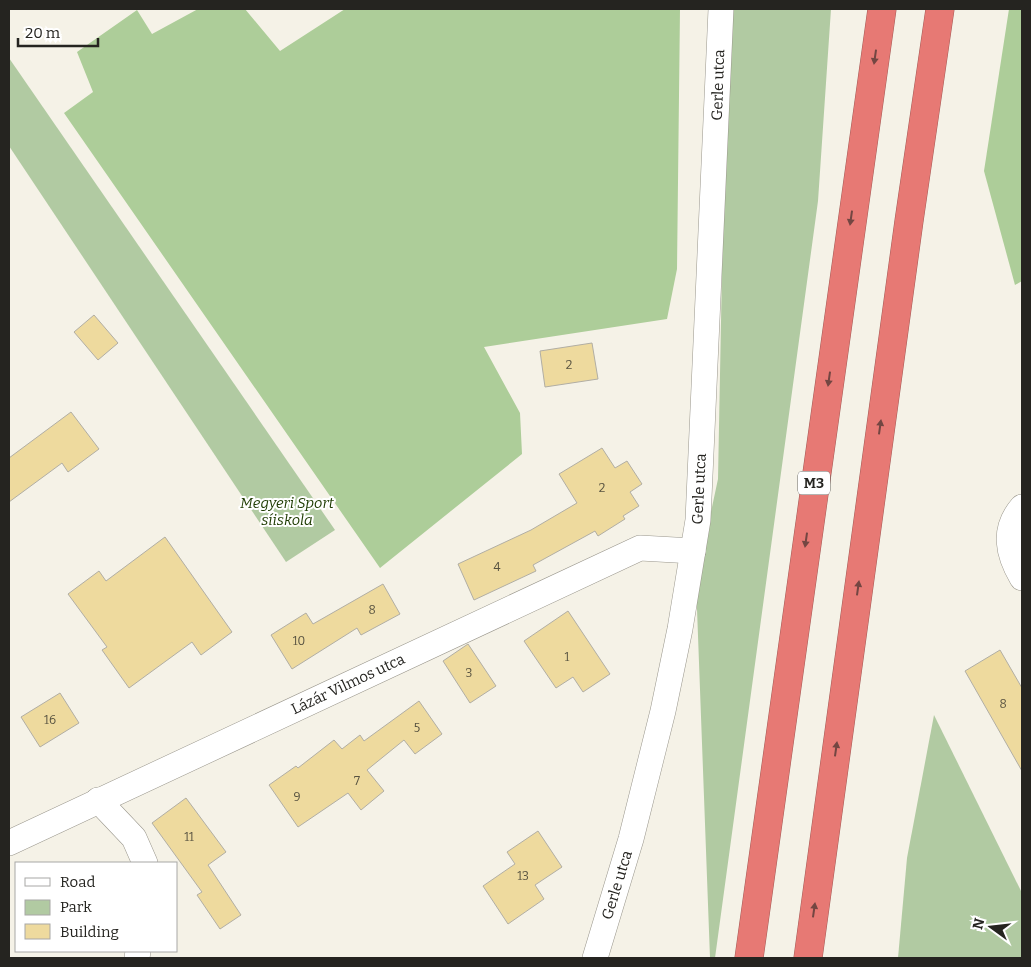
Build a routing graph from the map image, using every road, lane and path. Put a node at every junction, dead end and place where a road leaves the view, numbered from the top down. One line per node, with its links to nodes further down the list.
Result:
1 (721, 9): 5 (street, Gerle utca)
2 (882, 9): 11 (highway, M3, one-way to 11)
3 (940, 9): 12 (highway, one-way to 3)
4 (1022, 508): 6 (street)
5 (693, 551): 7 (street, Lázár Vilmos utca); 10 (street, Gerle utca)
6 (1022, 578)
7 (98, 800): 8 (street, Lázár Vilmos utca); 9 (street)
8 (9, 843)
9 (145, 862)
10 (595, 958)
11 (749, 958)
12 (808, 958)

